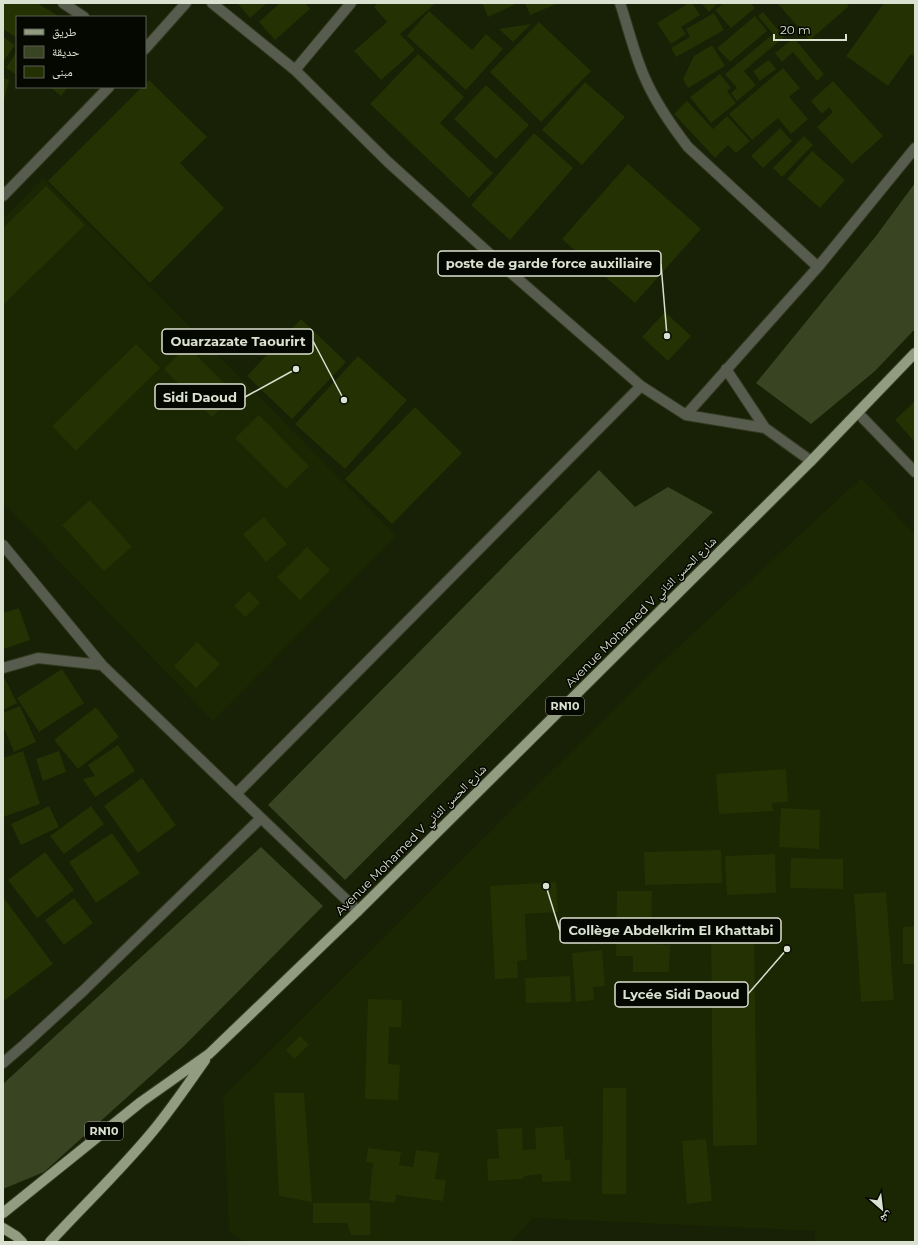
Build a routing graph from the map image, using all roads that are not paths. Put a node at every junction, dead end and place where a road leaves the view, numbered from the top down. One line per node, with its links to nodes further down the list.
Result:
1 (63, 3): 6 (street)
2 (186, 3): 7 (street)
3 (212, 3): 8 (street)
4 (351, 3): 8 (street)
5 (620, 3): 12 (street)
6 (82, 16)
7 (146, 48)
8 (295, 70): 15 (street)
9 (108, 88): 11 (street)
10 (915, 148): 12 (street)
11 (3, 196)
12 (818, 267): 14 (street)
13 (915, 353): 16 (main road, Avenue Mohamed V شارع الحسن الثاني / RN10)
14 (726, 369): 17 (street); 18 (street)
15 (641, 386): 17 (street); 24 (street)
16 (858, 413): 19 (main road, Avenue Mohamed V شارع الحسن الثاني / RN10); 20 (street)
17 (686, 415): 18 (street)
18 (765, 428): 19 (street)
19 (811, 461): 26 (main road, Avenue Mohamed V شارع الحسن الثاني / RN10)
20 (915, 472)
21 (3, 545): 22 (street)
22 (102, 665): 23 (street); 24 (street)
23 (3, 668)
24 (237, 793): 25 (street)
25 (261, 818): 26 (street); 28 (street)
26 (358, 911): 27 (main road, Avenue Mohamed V شارع الحسن الثاني / RN10)
27 (209, 1054): 29 (main road, RN10); 32 (main road, RN10)
28 (3, 1062)
29 (3, 1213)
30 (3, 1228): 31 (main road)
31 (22, 1242)
32 (50, 1242)

